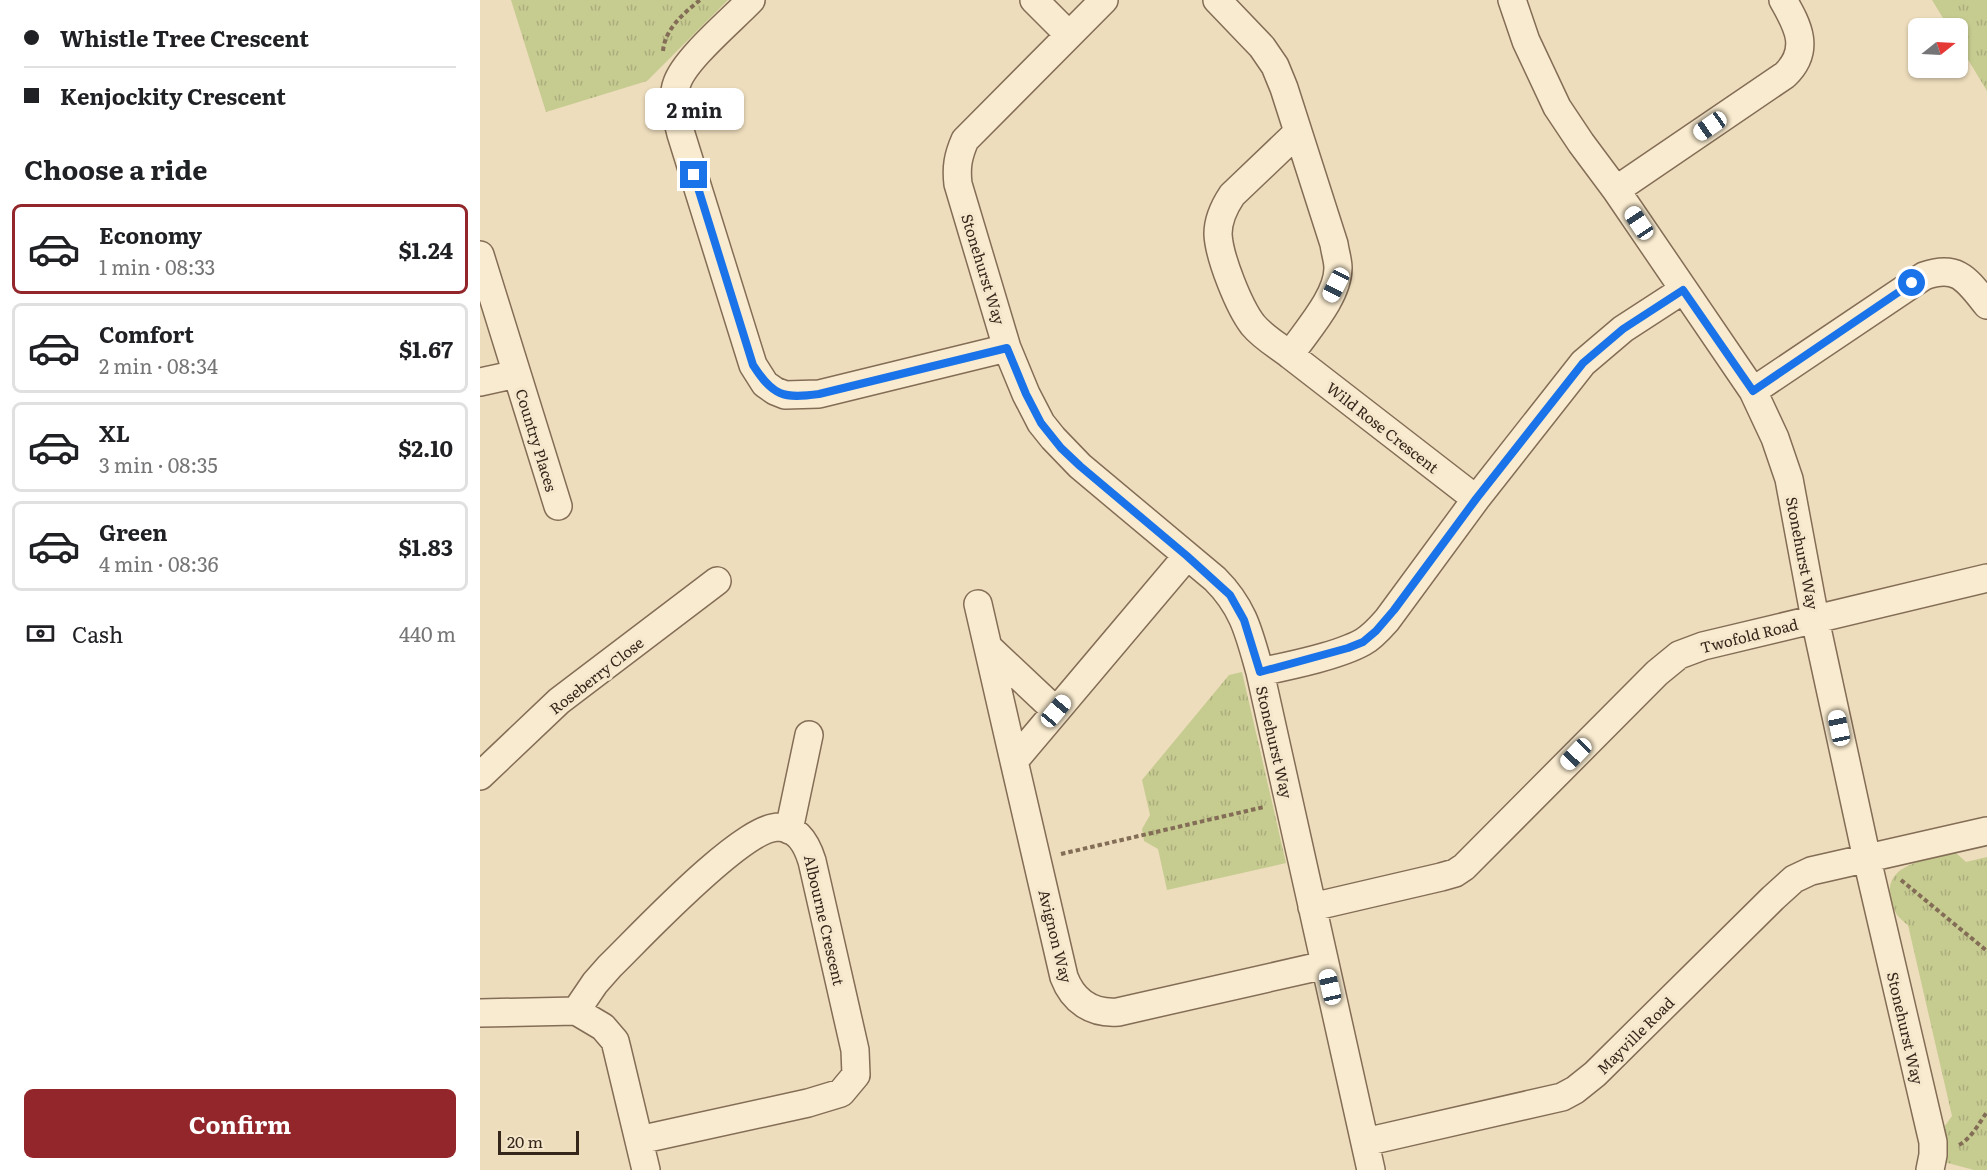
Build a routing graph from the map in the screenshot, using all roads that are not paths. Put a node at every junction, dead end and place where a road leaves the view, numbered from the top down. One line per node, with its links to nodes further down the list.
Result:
1 (751, 0): 13 (street)
2 (1034, 0): 7 (street)
3 (1104, 0): 7 (street, Stonehurst Way)
4 (1217, 0): 8 (street)
5 (1512, 0): 9 (street, Stonehurst Way)
6 (1783, 0): 9 (street)
7 (1068, 34): 13 (street, Stonehurst Way)
8 (1298, 132): 14 (street); 14 (street, Wild Rose Crescent)
9 (1616, 190): 11 (street, Stonehurst Way)
10 (480, 255): 15 (street, Country Places)
11 (1683, 290): 17 (street, Stonehurst Way); 18 (street)
12 (1987, 305): 17 (street)
13 (1007, 348): 20 (street, Stonehurst Way)
14 (1290, 355): 18 (street, Wild Rose Crescent)
15 (517, 374): 16 (street, Country Places); 19 (street, Country Places)
16 (480, 382)
17 (1753, 391): 24 (street, Stonehurst Way)
18 (1476, 499): 26 (street)
19 (558, 506)
20 (1187, 556): 26 (street, Stonehurst Way); 27 (street)
21 (1987, 578): 24 (street, Twofold Road)
22 (717, 580): 30 (street, Roseberry Close)
23 (978, 604): 25 (street, Avignon Way)
24 (1815, 619): 33 (street, Stonehurst Way); 34 (street, Twofold Road)
25 (988, 647): 27 (street); 29 (street, Avignon Way)
26 (1260, 672): 34 (street, Stonehurst Way)
27 (1056, 711): 29 (street)
28 (809, 735): 31 (street)
29 (1014, 761): 35 (street, Avignon Way)
30 (480, 777)
31 (789, 830): 36 (street); 38 (street, Albourne Crescent)
32 (1987, 831): 33 (street, Mayville Road)
33 (1867, 859): 39 (street, Mayville Road); 40 (street, Stonehurst Way)
34 (1312, 907): 35 (street, Stonehurst Way)
35 (1325, 965): 39 (street, Stonehurst Way)
36 (576, 1011): 37 (street); 38 (street)
37 (480, 1013)
38 (639, 1140): 41 (street)
39 (1365, 1142): 42 (street, Stonehurst Way)
40 (1931, 1160)
41 (646, 1170)
42 (1371, 1170)

